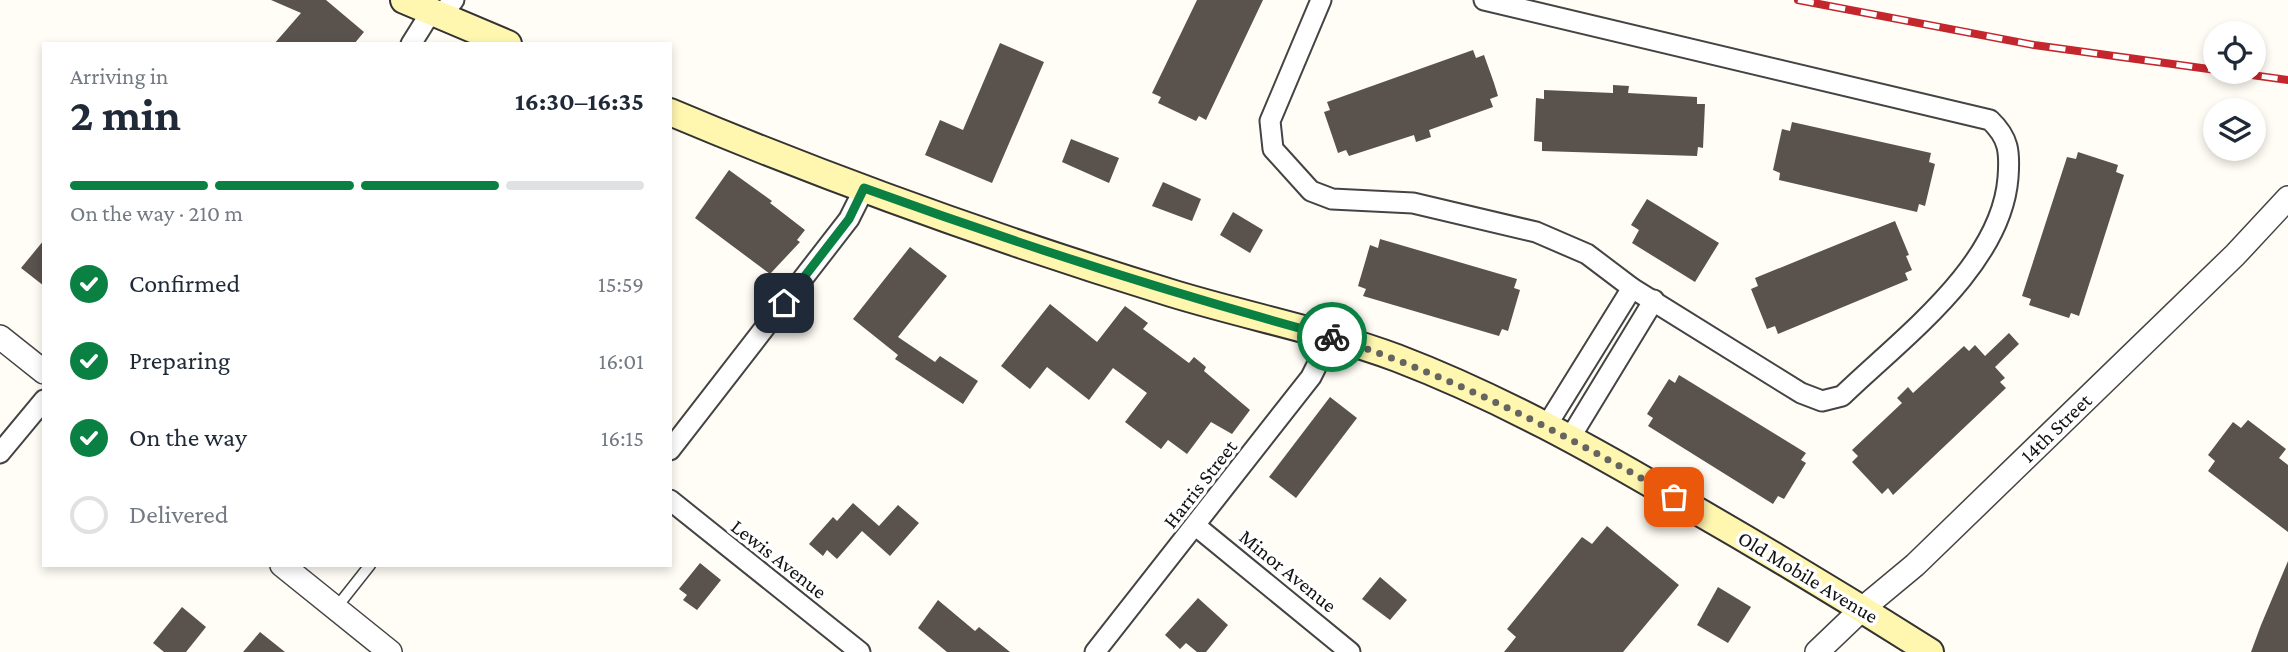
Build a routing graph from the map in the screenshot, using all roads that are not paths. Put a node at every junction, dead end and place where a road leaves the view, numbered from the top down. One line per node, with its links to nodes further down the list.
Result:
1 (404, 0): 4 (main road)
2 (1321, 0): 10 (street)
3 (1484, 0): 11 (street)
4 (442, 9): 5 (street); 6 (main road)
5 (413, 42)
6 (504, 42)
7 (672, 113): 8 (main road, Old Mobile Avenue)
8 (864, 188): 13 (main road, Old Mobile Avenue); 18 (street)
9 (2288, 198): 25 (street, 14th Street)
10 (1632, 288): 11 (street); 16 (street)
11 (1654, 300): 17 (street)
12 (0, 337): 14 (street)
13 (1331, 337): 16 (main road, Old Mobile Avenue); 21 (street, Harris Street)
14 (42, 370)
15 (42, 402): 19 (street)
16 (1547, 425): 17 (main road, Old Mobile Avenue)
17 (1570, 438): 25 (main road, Old Mobile Avenue)
18 (672, 447)
19 (0, 453)
20 (672, 502): 27 (street, Lewis Avenue)
21 (1196, 526): 28 (street, Harris Street); 29 (street, Minor Avenue)
22 (285, 567): 24 (street)
23 (368, 567): 24 (lane)
24 (336, 608): 26 (street)
25 (1862, 609): 30 (street, 14th Street); 31 (main road, Old Mobile Avenue)
26 (390, 652)
27 (860, 652)
28 (1095, 652)
29 (1350, 652)
30 (1817, 652)
31 (1930, 652)

